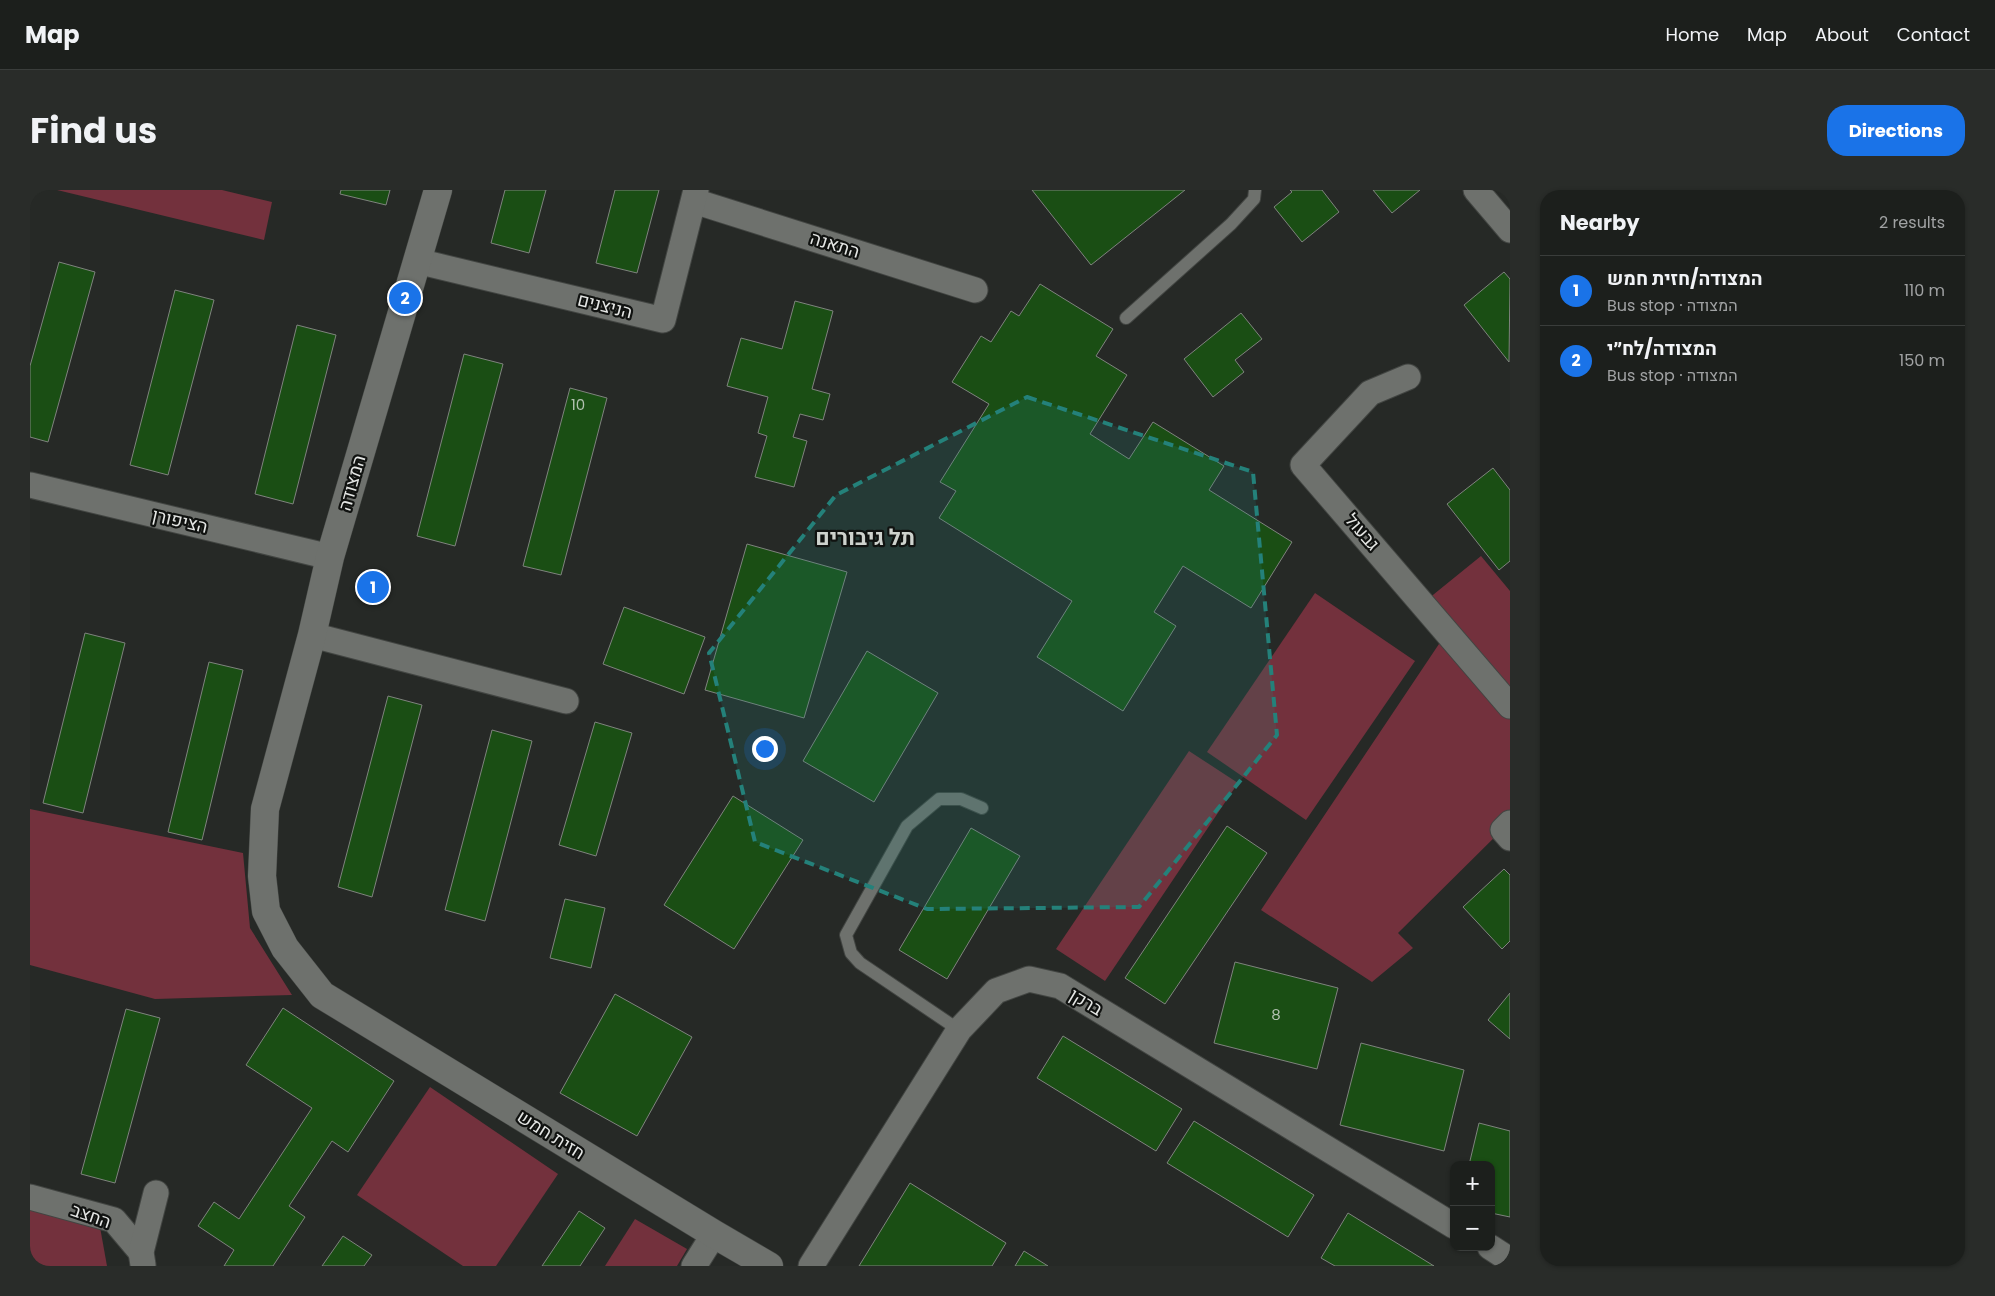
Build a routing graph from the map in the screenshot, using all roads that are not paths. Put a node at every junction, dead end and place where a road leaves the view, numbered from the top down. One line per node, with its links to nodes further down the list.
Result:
1 (438, 190): 6 (street, המצודה)
2 (1255, 190): 8 (lane)
3 (1476, 190): 5 (street)
4 (695, 195): 6 (street, הניצנים); 7 (street, התאנה)
5 (1510, 230)
6 (417, 261): 11 (street, המצודה)
7 (975, 290)
8 (1126, 318)
9 (1408, 377): 14 (street, גבעול)
10 (30, 485): 11 (street, הציפורן)
11 (330, 557): 12 (street, המצודה)
12 (312, 635): 13 (street); 16 (street, המצודה)
13 (566, 700)
14 (1510, 706)
15 (982, 808): 17 (lane)
16 (273, 909): 21 (street, חזית חמש)
17 (959, 1030): 20 (street, ברקן); 27 (street, ברקן)
18 (156, 1193): 23 (street, החצב)
19 (30, 1197): 23 (street, החצב)
20 (1450, 1224)
21 (714, 1234): 25 (street); 26 (street, חזית חמש)
22 (1495, 1250): 24 (street)
23 (142, 1259)
24 (1510, 1260)
25 (694, 1266)
26 (769, 1266)
27 (811, 1266)

